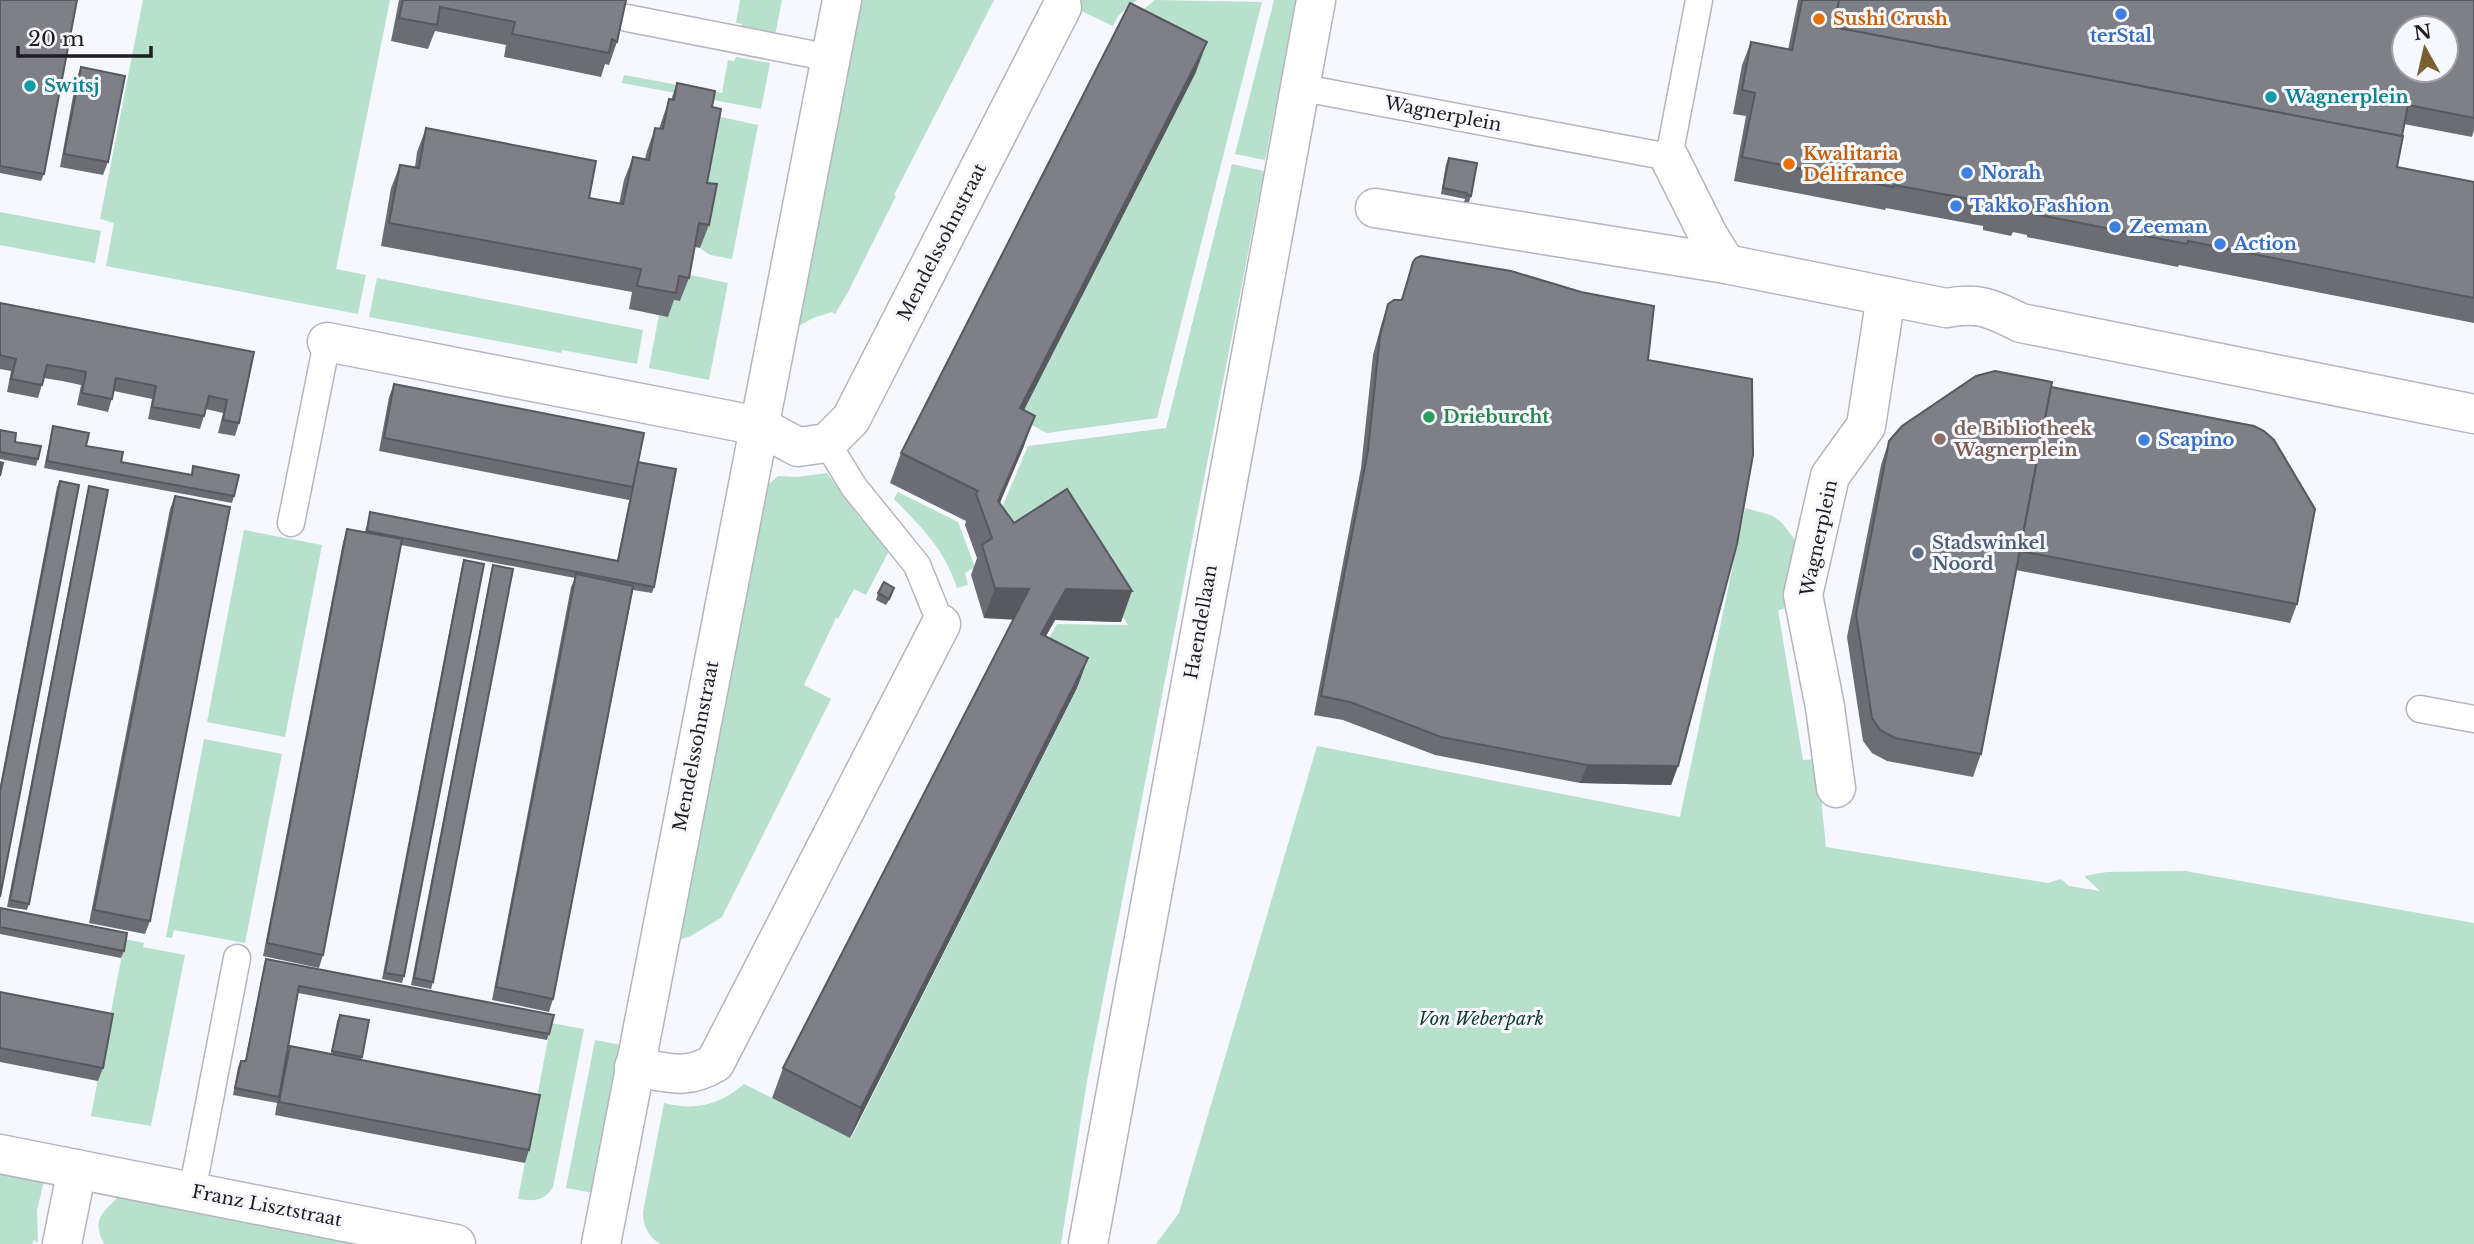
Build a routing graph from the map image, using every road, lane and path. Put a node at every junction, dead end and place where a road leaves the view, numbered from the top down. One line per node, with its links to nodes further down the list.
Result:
1 (842, 0): 6 (street, Mendelssohnstraat)
2 (1315, 0): 7 (street, Haendellaan)
3 (1699, 0): 8 (lane)
4 (1062, 7): 15 (street, Mendelssohnstraat)
5 (627, 18): 6 (lane)
6 (831, 58): 14 (street, Mendelssohnstraat)
7 (1298, 87): 8 (lane, Wagnerplein); 29 (street, Haendellaan)
8 (1669, 157): 10 (street)
9 (1374, 208): 10 (street)
10 (1727, 264): 11 (street)
11 (1886, 296): 13 (street); 20 (street, Wagnerplein)
12 (327, 342): 14 (street); 16 (lane)
13 (2474, 414)
14 (759, 426): 15 (street); 22 (street, Mendelssohnstraat)
15 (827, 443): 17 (lane)
16 (291, 523)
17 (941, 624): 22 (street)
18 (2420, 709): 19 (lane)
19 (2474, 719)
20 (1836, 788)
21 (237, 958): 25 (lane)
22 (634, 1067): 28 (street, Mendelssohnstraat)
23 (0, 1154): 24 (street, Franz Lisztstraat)
24 (77, 1169): 25 (street, Franz Lisztstraat); 26 (street)
25 (192, 1192): 27 (street, Franz Lisztstraat)
26 (62, 1244)
27 (456, 1244)
28 (601, 1244)
29 (1088, 1244)

